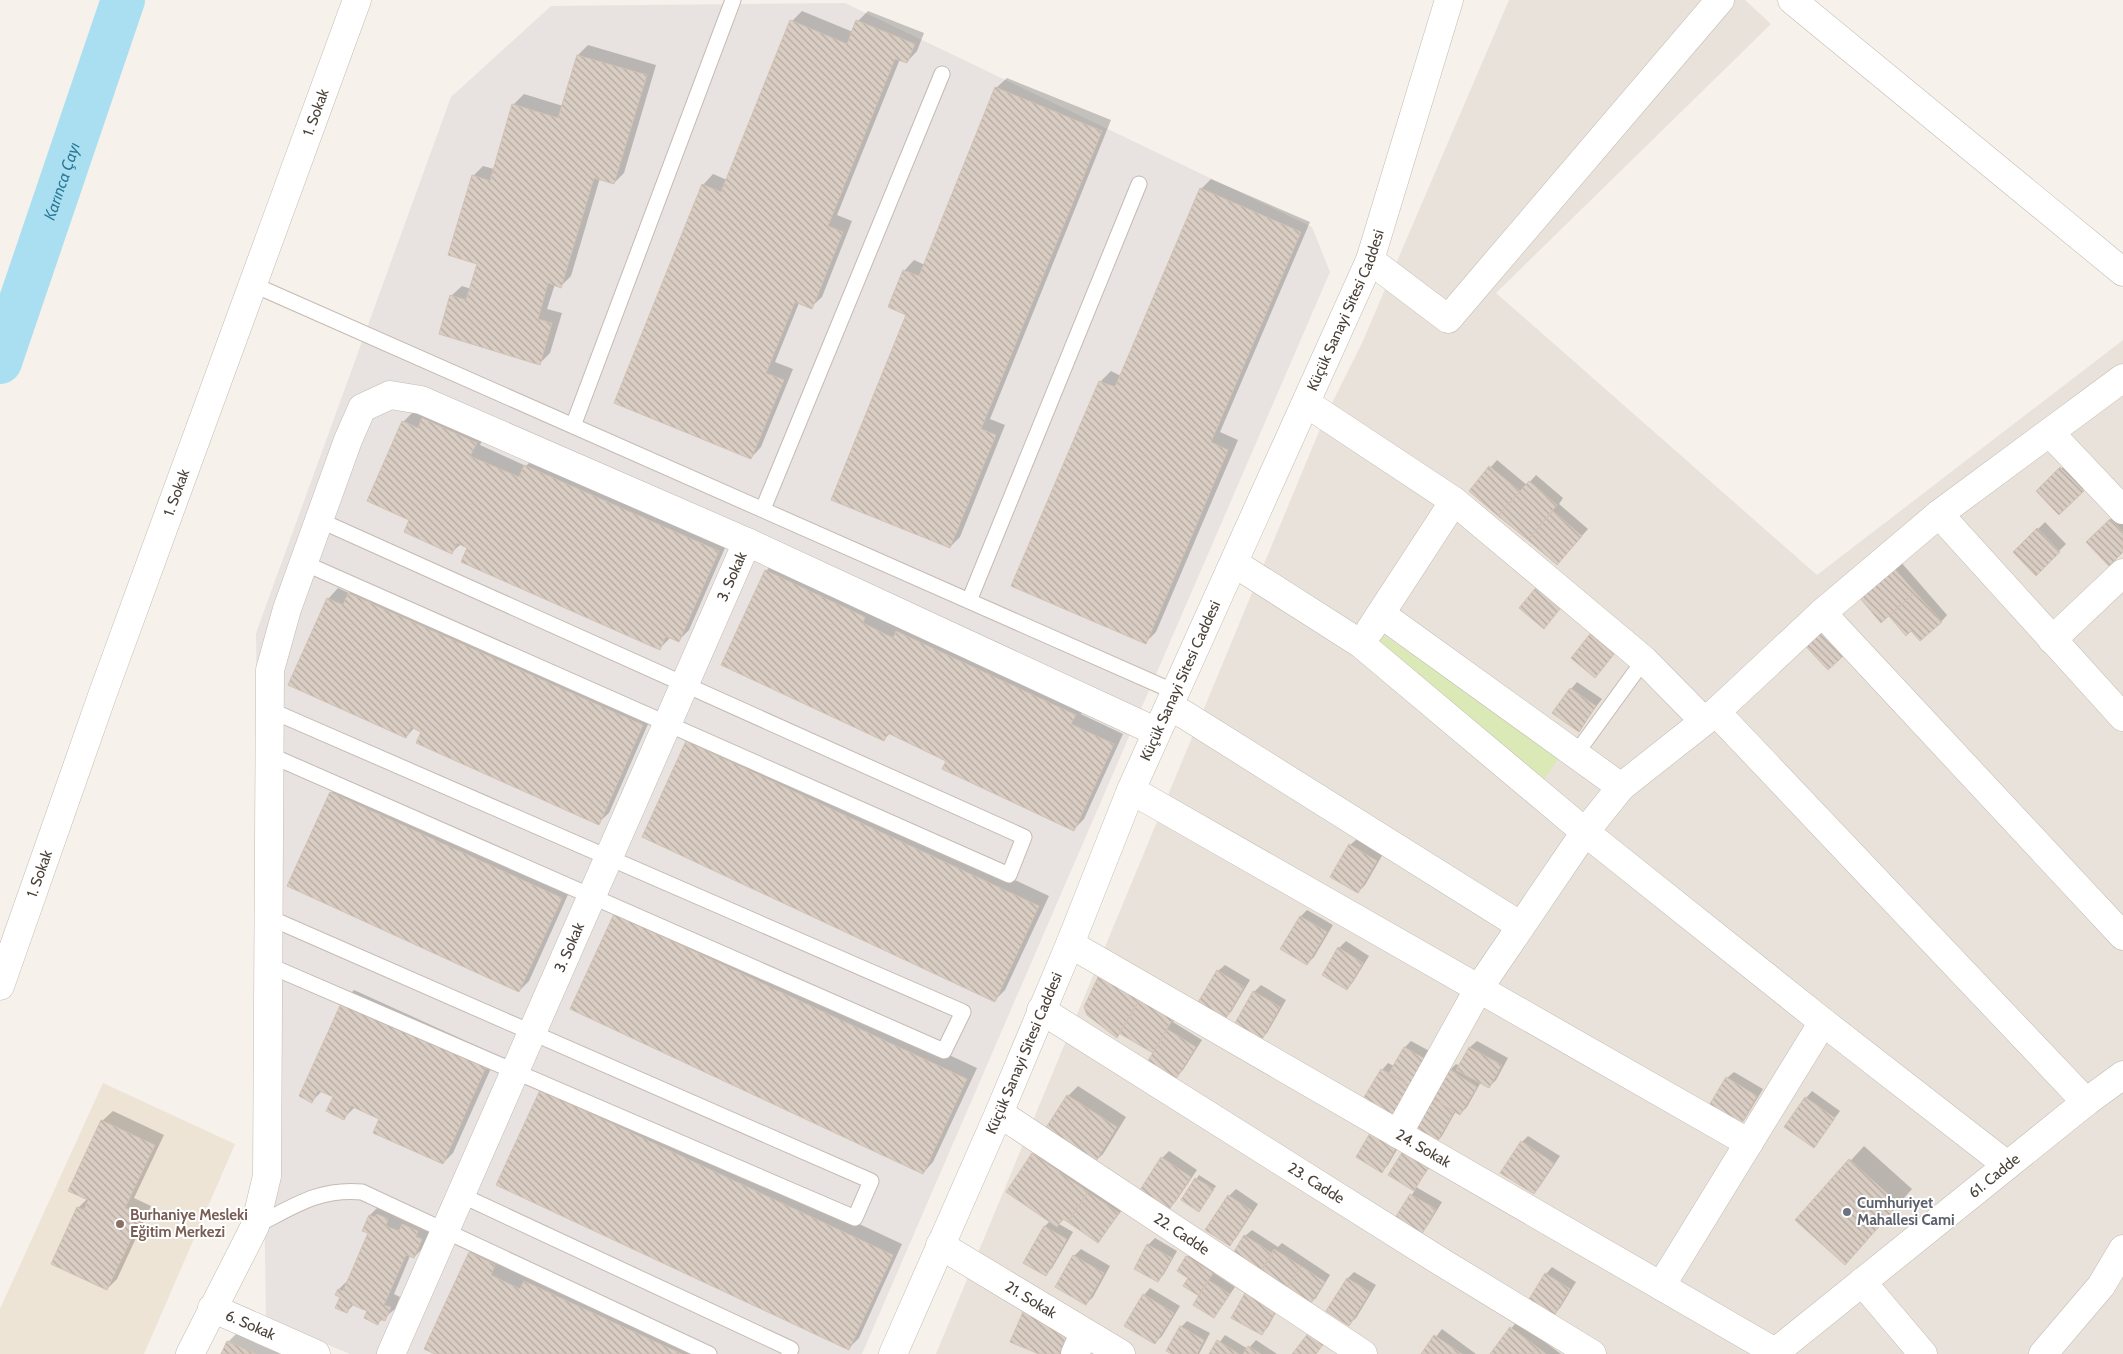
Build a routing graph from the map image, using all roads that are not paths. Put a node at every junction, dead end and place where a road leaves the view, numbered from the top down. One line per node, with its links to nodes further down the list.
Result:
1 (357, 0): 10 (street, 1. Sokak)
2 (733, 0): 13 (lane)
3 (1449, 0): 8 (street, Küçük Sanayi Sitesi Caddesi)
4 (1720, 0): 8 (street)
5 (1792, 0): 9 (street)
6 (942, 74): 16 (lane)
7 (1139, 184): 24 (lane)
8 (1370, 260): 12 (street, Küçük Sanayi Sitesi Caddesi)
9 (2123, 272)
10 (252, 284): 13 (lane); 49 (street, 1. Sokak)
11 (2123, 378): 14 (street)
12 (1306, 403): 15 (street); 22 (street, Küçük Sanayi Sitesi Caddesi)
13 (573, 426): 16 (lane)
14 (2050, 433): 17 (street); 18 (street)
15 (1454, 501): 26 (street); 29 (street)
16 (763, 509): 24 (lane)
17 (2123, 510)
18 (1939, 514): 25 (street); 27 (street)
19 (319, 520): 20 (street); 21 (street); 30 (lane)
20 (747, 542): 30 (street, 3. Sokak); 36 (street)
21 (304, 563): 32 (street); 35 (lane)
22 (1234, 563): 28 (street); 31 (street, Küçük Sanayi Sitesi Caddesi)
23 (2123, 573): 27 (street)
24 (969, 601): 31 (lane)
25 (1822, 613): 33 (street); 46 (street)
26 (1381, 614): 28 (street); 37 (street)
27 (2052, 640): 34 (street)
28 (1361, 644): 41 (street)
29 (1644, 660): 33 (street); 37 (lane)
30 (685, 684): 35 (street, 3. Sokak); 35 (lane)
31 (1172, 700): 36 (street, Küçük Sanayi Sitesi Caddesi); 45 (street)
32 (270, 710): 38 (street); 42 (lane)
33 (1710, 716): 39 (street); 56 (street)
34 (2123, 717)
35 (668, 724): 42 (street, 3. Sokak)
36 (1157, 732): 40 (street, Küçük Sanayi Sitesi Caddesi)
37 (1576, 754): 39 (street)
38 (270, 755): 43 (lane); 44 (street)
39 (1621, 787): 41 (street)
40 (1131, 790): 47 (street, Küçük Sanayi Sitesi Caddesi); 50 (street)
41 (1585, 832): 45 (street); 52 (street)
42 (609, 858): 43 (street, 3. Sokak); 43 (lane)
43 (592, 896): 53 (street, 3. Sokak)
44 (268, 917): 48 (street); 53 (lane)
45 (1521, 926): 50 (street)
46 (2123, 936)
47 (1070, 944): 51 (street, Küçük Sanayi Sitesi Caddesi); 58 (street, 24. Sokak)
48 (268, 965): 54 (lane); 62 (street)
49 (0, 986)
50 (1479, 988): 58 (street); 59 (street)
51 (1041, 1010): 57 (street, Küçük Sanayi Sitesi Caddesi); 79 (street, 23. Cadde)
52 (1823, 1022): 59 (street); 60 (street)
53 (532, 1032): 54 (street, 3. Sokak); 54 (lane)
54 (515, 1071): 61 (street, 3. Sokak)
55 (2123, 1075): 56 (street, 61. Cadde)
56 (2086, 1102): 60 (street, 61. Cadde)
57 (999, 1113): 64 (street, Küçük Sanayi Sitesi Caddesi); 78 (street, 22. Cadde)
58 (1398, 1134): 67 (street, 24. Sokak)
59 (1749, 1143): 67 (street)
60 (2007, 1165): 66 (street, 61. Cadde)
61 (460, 1195): 63 (street, 3. Sokak); 75 (lane)
62 (256, 1226): 63 (lane); 68 (street)
63 (444, 1231): 73 (street, 3. Sokak); 74 (lane)
64 (940, 1245): 69 (street, 21. Sokak); 76 (street, Küçük Sanayi Sitesi Caddesi)
65 (2123, 1249): 81 (street)
66 (1862, 1282): 70 (street, 61. Cadde); 80 (street)
67 (1662, 1286): 70 (street, 24. Sokak)
68 (212, 1308): 71 (street); 72 (street, 6. Sokak)
69 (1080, 1344): 77 (street, 21. Sokak)
70 (1774, 1353)
71 (190, 1354)
72 (316, 1354)
73 (391, 1354)
74 (709, 1354)
75 (789, 1354)
76 (893, 1354)
77 (1121, 1354)
78 (1363, 1354)
79 (1592, 1354)
80 (1923, 1354)
81 (2043, 1354)

